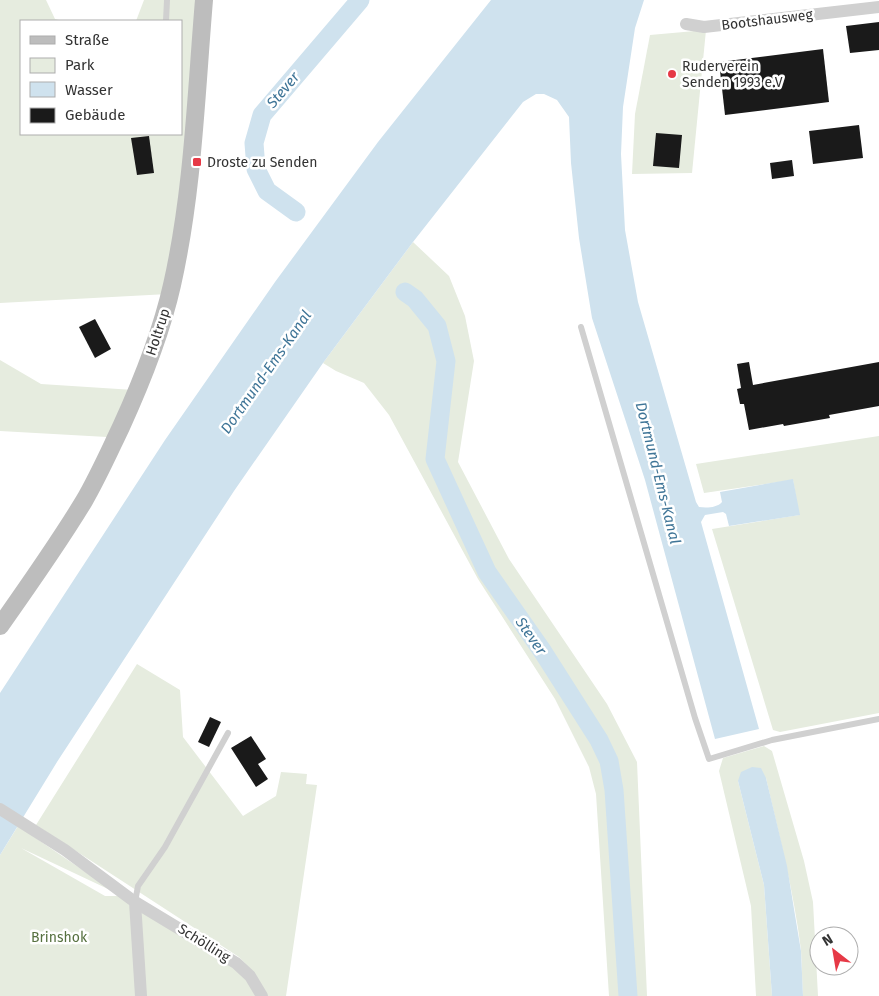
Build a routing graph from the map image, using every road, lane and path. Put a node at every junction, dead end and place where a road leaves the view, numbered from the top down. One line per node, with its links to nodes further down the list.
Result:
1 (167, 0): 4 (lane)
2 (204, 0): 7 (street, Holtrup)
3 (879, 7): 5 (street, Bootshausweg)
4 (166, 20)
5 (686, 24)
6 (581, 327): 8 (lane)
7 (0, 626)
8 (879, 719)
9 (228, 734): 11 (lane)
10 (0, 810): 11 (street, Schölling)
11 (135, 902): 12 (street); 13 (street, Schölling)
12 (141, 996)
13 (262, 996)

